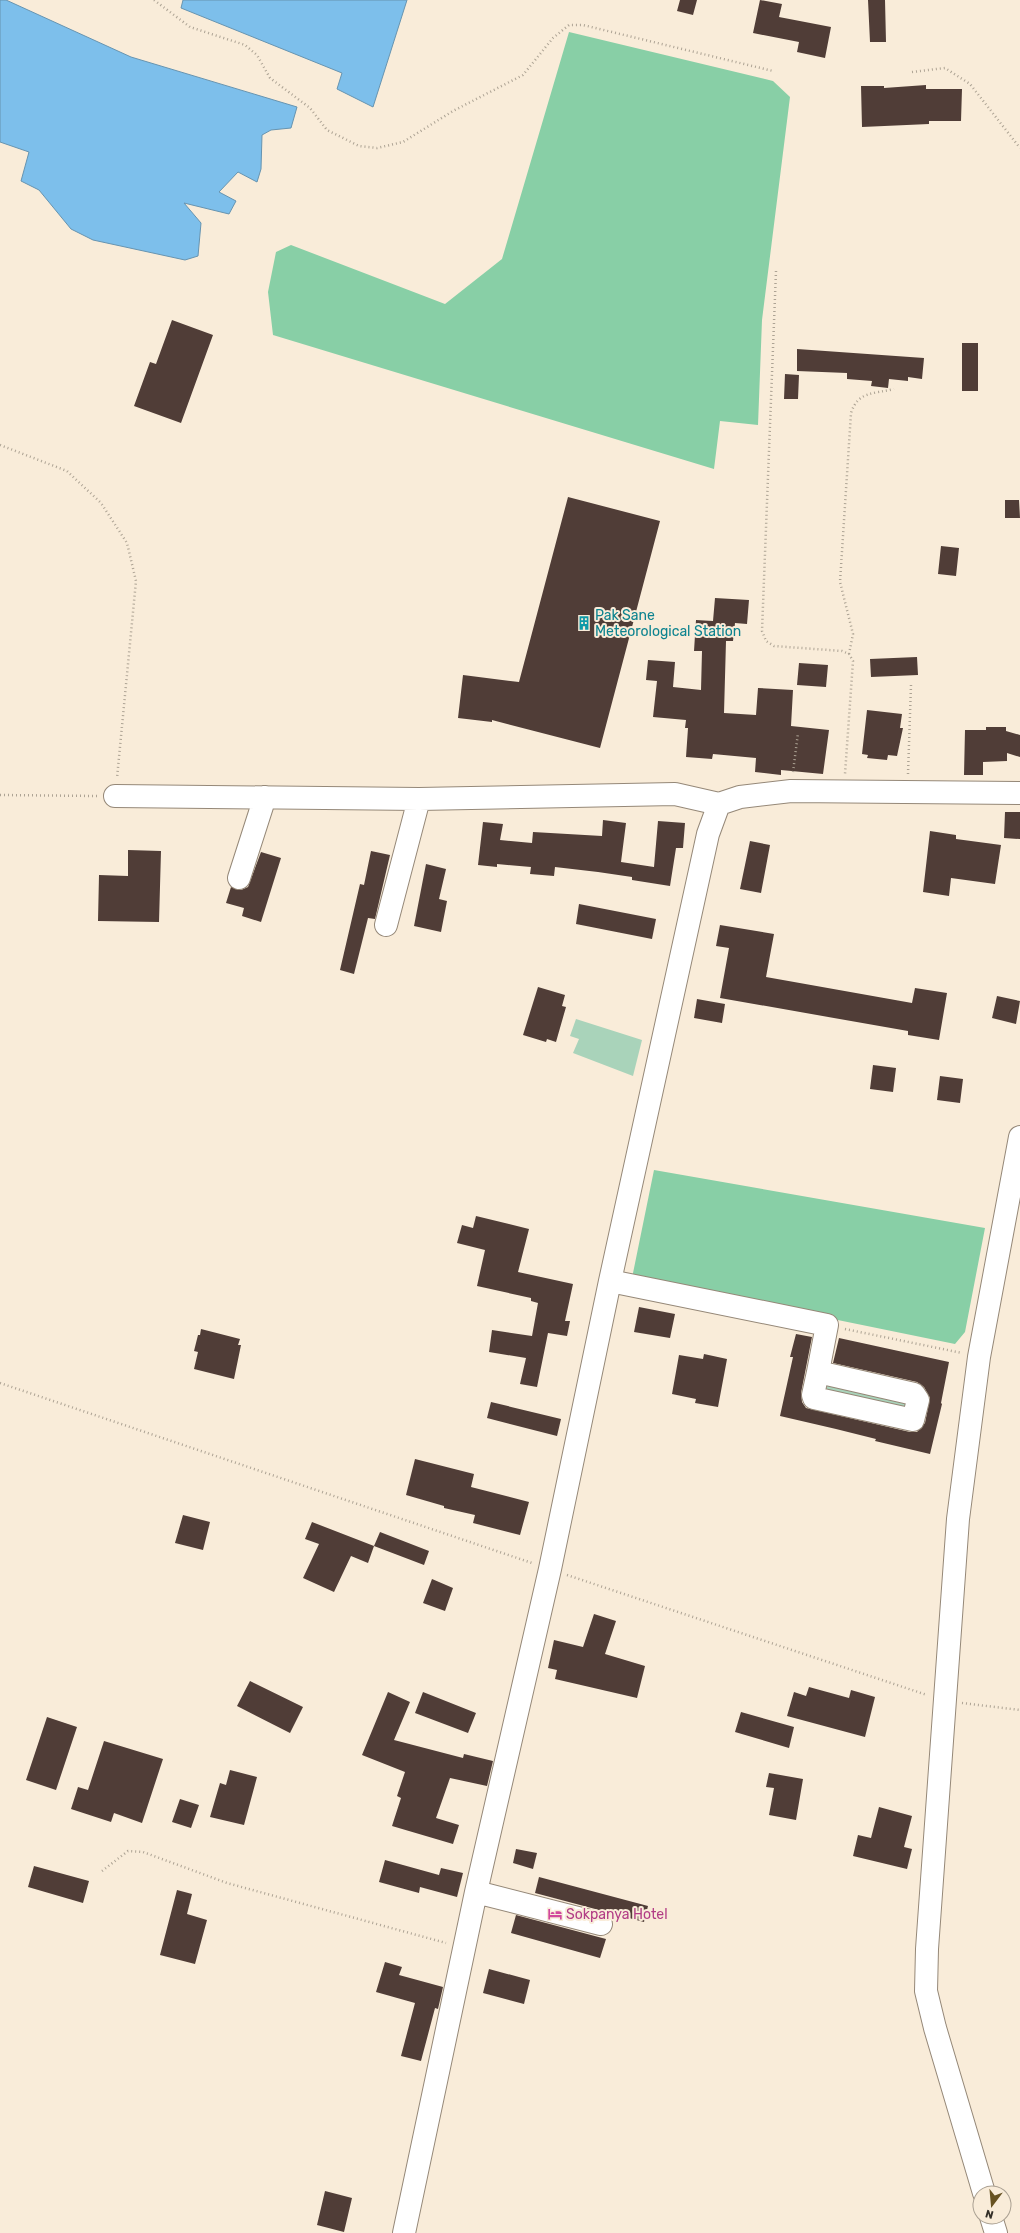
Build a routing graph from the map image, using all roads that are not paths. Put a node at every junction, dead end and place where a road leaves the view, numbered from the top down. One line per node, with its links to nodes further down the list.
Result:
1 (1020, 793): 5 (street)
2 (115, 796): 3 (street)
3 (265, 797): 4 (street); 6 (street)
4 (419, 799): 5 (street); 7 (street)
5 (718, 804): 9 (street)
6 (239, 878)
7 (386, 925)
8 (1020, 1137): 13 (street)
9 (610, 1281): 10 (street); 11 (street)
10 (818, 1372)
11 (476, 1892): 12 (street); 14 (street)
12 (601, 1924)
13 (982, 2185)
14 (404, 2233)

